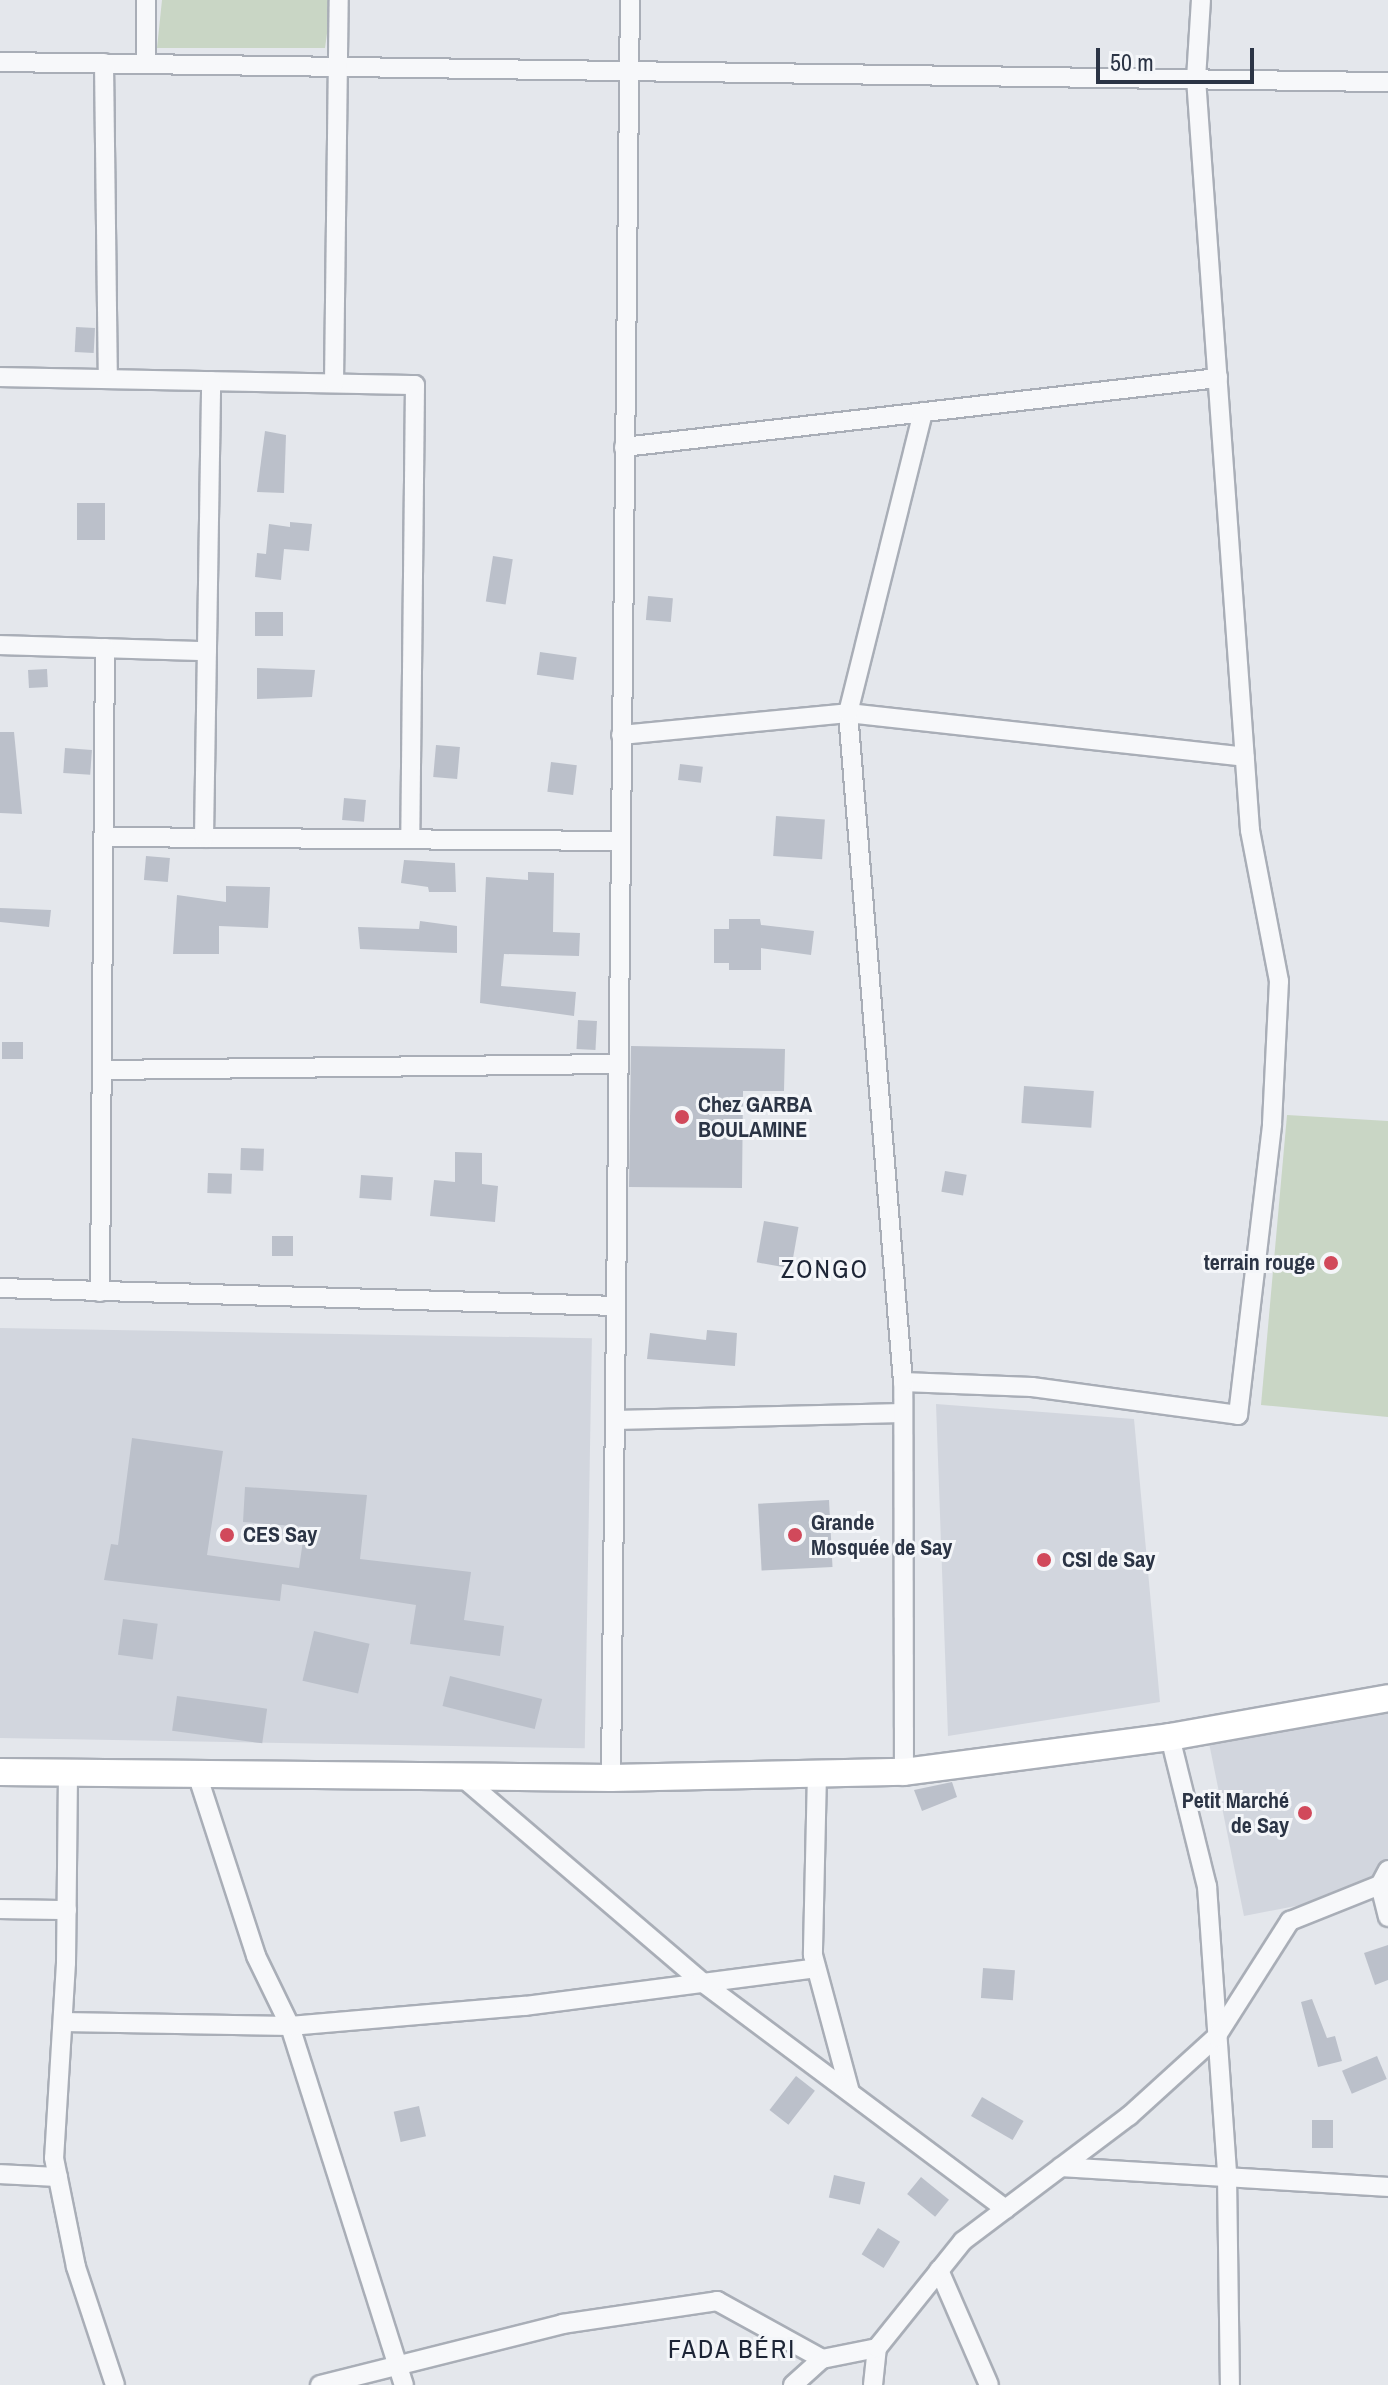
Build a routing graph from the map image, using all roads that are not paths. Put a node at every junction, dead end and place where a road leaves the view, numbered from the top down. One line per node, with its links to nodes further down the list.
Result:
1 (146, 0): 7 (street)
2 (339, 0): 8 (street)
3 (630, 0): 9 (street)
4 (1201, 0): 10 (street)
5 (0, 62): 6 (street)
6 (104, 63): 7 (street); 14 (street)
7 (146, 64): 8 (street)
8 (338, 67): 9 (street); 16 (street)
9 (628, 71): 10 (street); 18 (street)
10 (1196, 79): 11 (street); 13 (street)
11 (1388, 82)
12 (0, 377): 14 (street)
13 (1218, 378): 17 (street); 24 (street)
14 (108, 379): 15 (street)
15 (211, 381): 16 (street); 21 (street)
16 (334, 383): 27 (street)
17 (923, 412): 18 (street); 22 (street)
18 (624, 447): 23 (street)
19 (0, 645): 20 (street)
20 (105, 648): 21 (street); 25 (street)
21 (207, 651): 26 (street)
22 (848, 713): 23 (street); 24 (street); 34 (street)
23 (621, 735): 28 (street)
24 (1245, 757): 34 (street)
25 (104, 837): 26 (street); 30 (street)
26 (204, 838): 27 (street)
27 (410, 839): 28 (street)
28 (620, 841): 29 (street)
29 (618, 1064): 30 (street); 33 (street)
30 (102, 1070): 32 (street)
31 (0, 1288): 32 (street)
32 (100, 1292): 33 (street)
33 (616, 1306): 36 (street)
34 (903, 1382): 35 (street)
35 (903, 1413): 36 (street); 40 (street)
36 (615, 1420): 45 (street)
37 (1388, 1698): 38 (street)
38 (1170, 1737): 40 (street); 54 (street)
39 (0, 1772): 41 (street)
40 (904, 1772): 42 (street)
41 (68, 1773): 43 (street); 48 (street)
42 (817, 1773): 45 (street); 50 (street)
43 (197, 1774): 44 (street); 53 (street)
44 (462, 1777): 45 (street); 51 (street)
45 (611, 1778)
46 (1384, 1878): 49 (street); 54 (street)
47 (0, 1909): 48 (street)
48 (67, 1910): 52 (street)
49 (1388, 1917)
50 (816, 1968): 51 (street); 55 (street)
51 (702, 1982): 53 (street); 55 (street)
52 (63, 2022): 53 (street); 59 (street)
53 (290, 2026): 65 (street)
54 (1216, 2037): 56 (street); 58 (street)
55 (850, 2092): 61 (street)
56 (1061, 2167): 58 (street); 61 (street)
57 (0, 2174): 59 (street)
58 (1227, 2175): 60 (street); 72 (street)
59 (58, 2177): 66 (street)
60 (1388, 2187)
61 (1005, 2209): 62 (street)
62 (939, 2270): 63 (street); 71 (street)
63 (877, 2348): 64 (street); 70 (street)
64 (822, 2359): 65 (street); 69 (street)
65 (399, 2365): 67 (street); 68 (street)
66 (115, 2385)
67 (320, 2385)
68 (404, 2385)
69 (793, 2385)
70 (873, 2385)
71 (989, 2385)
72 (1230, 2385)

